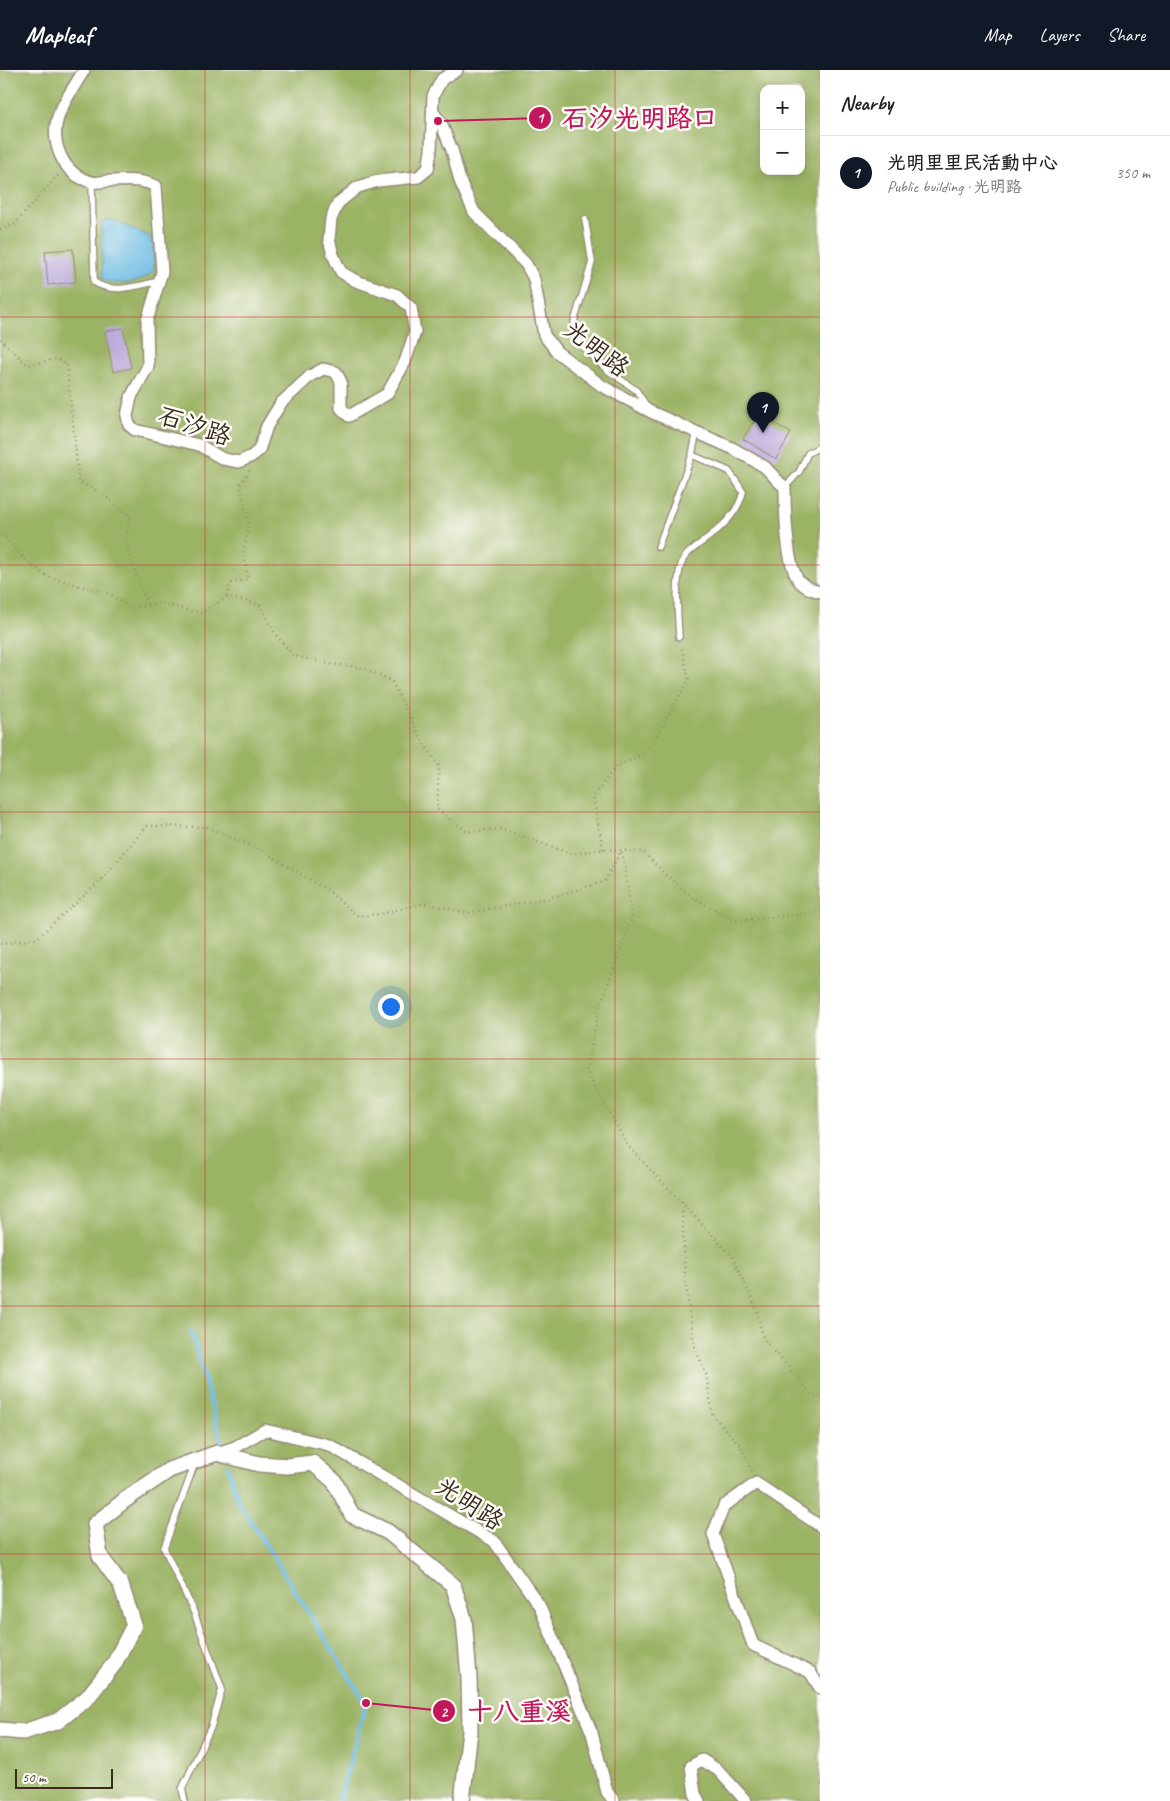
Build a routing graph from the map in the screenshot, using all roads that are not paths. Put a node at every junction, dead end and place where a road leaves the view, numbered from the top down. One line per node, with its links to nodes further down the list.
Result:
1 (84, 70): 4 (street)
2 (457, 70): 3 (street)
3 (433, 112): 6 (street, 石汐路); 7 (street, 光明路)
4 (92, 182): 6 (street, 石汐路); 6 (lane)
5 (585, 219): 7 (lane)
6 (160, 281)
7 (651, 412): 8 (street, 光明路)
8 (698, 431): 10 (lane); 11 (street, 光明路)
9 (820, 447): 11 (lane)
10 (692, 455): 12 (lane); 14 (lane)
11 (785, 487): 13 (street)
12 (658, 546)
13 (820, 592)
14 (679, 637)
15 (217, 1453): 16 (street); 21 (street); 22 (street, 光明路)
16 (196, 1459): 19 (street); 20 (lane)
17 (820, 1526): 18 (street)
18 (820, 1688)
19 (0, 1730)
20 (185, 1801)
21 (462, 1801)
22 (614, 1801)
23 (699, 1801): 24 (street)
24 (746, 1801)

